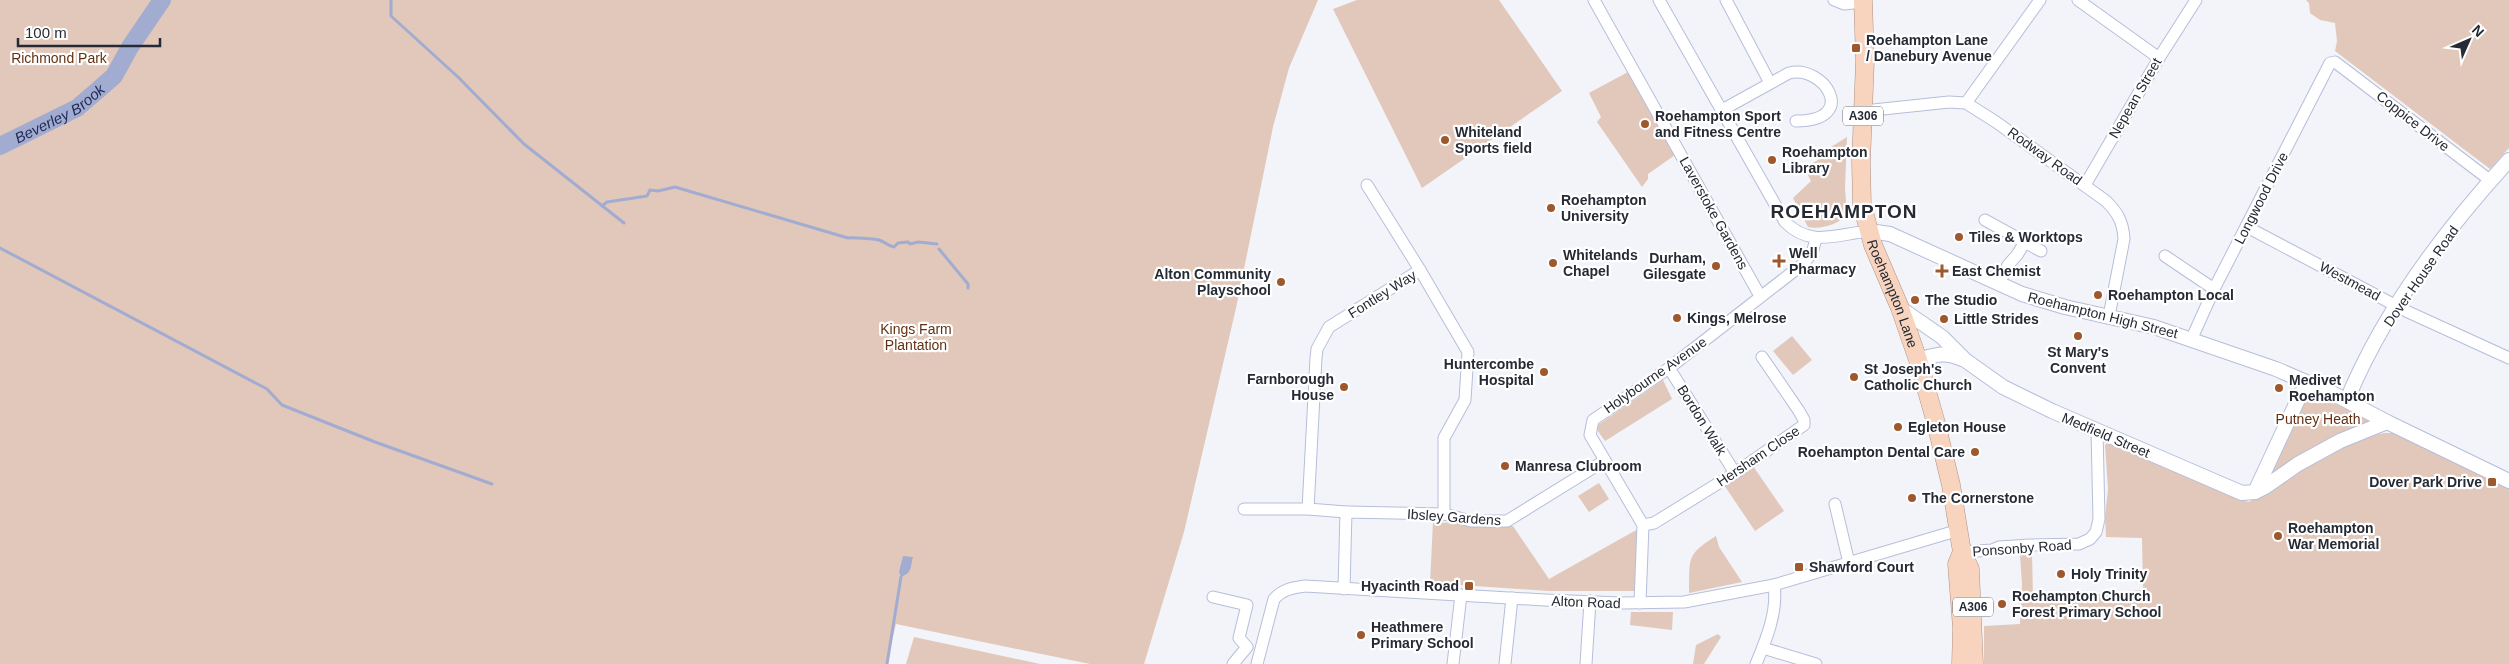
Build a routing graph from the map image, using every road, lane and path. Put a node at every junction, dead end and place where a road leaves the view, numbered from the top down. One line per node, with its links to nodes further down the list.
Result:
1 (1594, 0): 30 (street, Laverstoke Gardens)
2 (1659, 0): 13 (street)
3 (1726, 0): 11 (street)
4 (1834, 0): 8 (street)
5 (2040, 0): 12 (street)
6 (2078, 0): 9 (street)
7 (2196, 0): 9 (street, Nepean Street)
8 (1863, 1): 14 (highway, Roehampton Lane / A306)
9 (2159, 58): 19 (street, Nepean Street)
10 (2335, 62): 17 (street, Coppice Drive); 21 (street, Longwood Drive)
11 (1770, 83): 13 (street); 15 (street)
12 (1966, 104): 14 (street, Rodway Road); 19 (street, Rodway Road)
13 (1722, 110): 23 (street)
14 (1864, 111): 22 (highway, Roehampton Lane / A306)
15 (1796, 121)
16 (2509, 160): 17 (street, Dover House Road)
17 (2491, 181): 31 (street, Dover House Road)
18 (1367, 185): 27 (street)
19 (2085, 185): 33 (street, Rodway Road)
20 (1985, 220): 24 (street)
21 (2247, 227): 29 (street, Longwood Drive); 31 (street, Westmead)
22 (1869, 231): 23 (street); 28 (street, Roehampton High Street); 32 (highway, Roehampton Lane / A306)
23 (1816, 239): 30 (street, Holybourne Avenue)
24 (2025, 242): 25 (street); 28 (street)
25 (2041, 251)
26 (2166, 256): 29 (street)
27 (1420, 270): 50 (street, Fontley Way); 52 (street, Fontley Way)
28 (1999, 284): 33 (street, Roehampton High Street)
29 (2214, 289): 34 (street, Longwood Drive)
30 (1760, 296): 39 (street, Holybourne Avenue)
31 (2397, 306): 36 (street, Westmead); 41 (street, Dover House Road)
32 (1900, 308): 37 (highway, Roehampton Lane / A306); 38 (street, Medfield Street)
33 (2109, 316): 34 (street, Roehampton High Street)
34 (2192, 338): 40 (street, Roehampton High Street)
35 (1762, 357): 45 (street, Hersham Close)
36 (2509, 358)
37 (1918, 360): 38 (street, Medfield Street); 54 (highway, Roehampton Lane / A306)
38 (1965, 360): 43 (street, Medfield Street)
39 (1669, 368): 44 (street, Holybourne Avenue); 45 (street, Bordon Walk)
40 (2310, 385): 41 (street); 47 (street)
41 (2347, 400): 42 (street)
42 (2387, 422): 46 (street); 47 (street)
43 (2096, 430): 47 (street, Medfield Street); 55 (street, Ponsonby Road)
44 (1604, 461): 52 (street, Ibsley Gardens); 53 (street, Holybourne Avenue)
45 (1735, 473): 53 (street, Hersham Close)
46 (2509, 481)
47 (2255, 492)
48 (1835, 504): 56 (street)
49 (1244, 509): 50 (street, Ibsley Gardens)
50 (1308, 509): 51 (street, Ibsley Gardens)
51 (1346, 512): 52 (street, Ibsley Gardens); 58 (street)
52 (1444, 514)
53 (1643, 525): 63 (street)
54 (1959, 530): 55 (highway, Roehampton Lane / A306); 56 (street, Alton Road)
55 (1962, 552): 74 (highway, Roehampton Lane / A306); 75 (highway, Roehampton Lane / A306)
56 (1849, 563): 57 (street, Alton Road)
57 (1774, 585): 63 (street, Alton Road); 65 (street)
58 (1344, 588): 59 (street, Alton Road); 66 (street, Alton Road)
59 (1461, 595): 61 (street, Alton Road); 69 (street)
60 (1213, 597): 64 (street)
61 (1512, 598): 62 (street, Alton Road); 70 (street)
62 (1590, 601): 63 (street, Alton Road); 71 (street)
63 (1640, 603)
64 (1247, 648): 66 (street); 67 (street)
65 (1763, 648): 72 (street); 73 (street)
66 (1260, 651): 68 (street, Alton Road)
67 (1233, 664)
68 (1257, 664)
69 (1453, 664)
70 (1505, 664)
71 (1586, 664)
72 (1756, 664)
73 (1816, 664)
74 (1961, 664)
75 (1974, 664)

